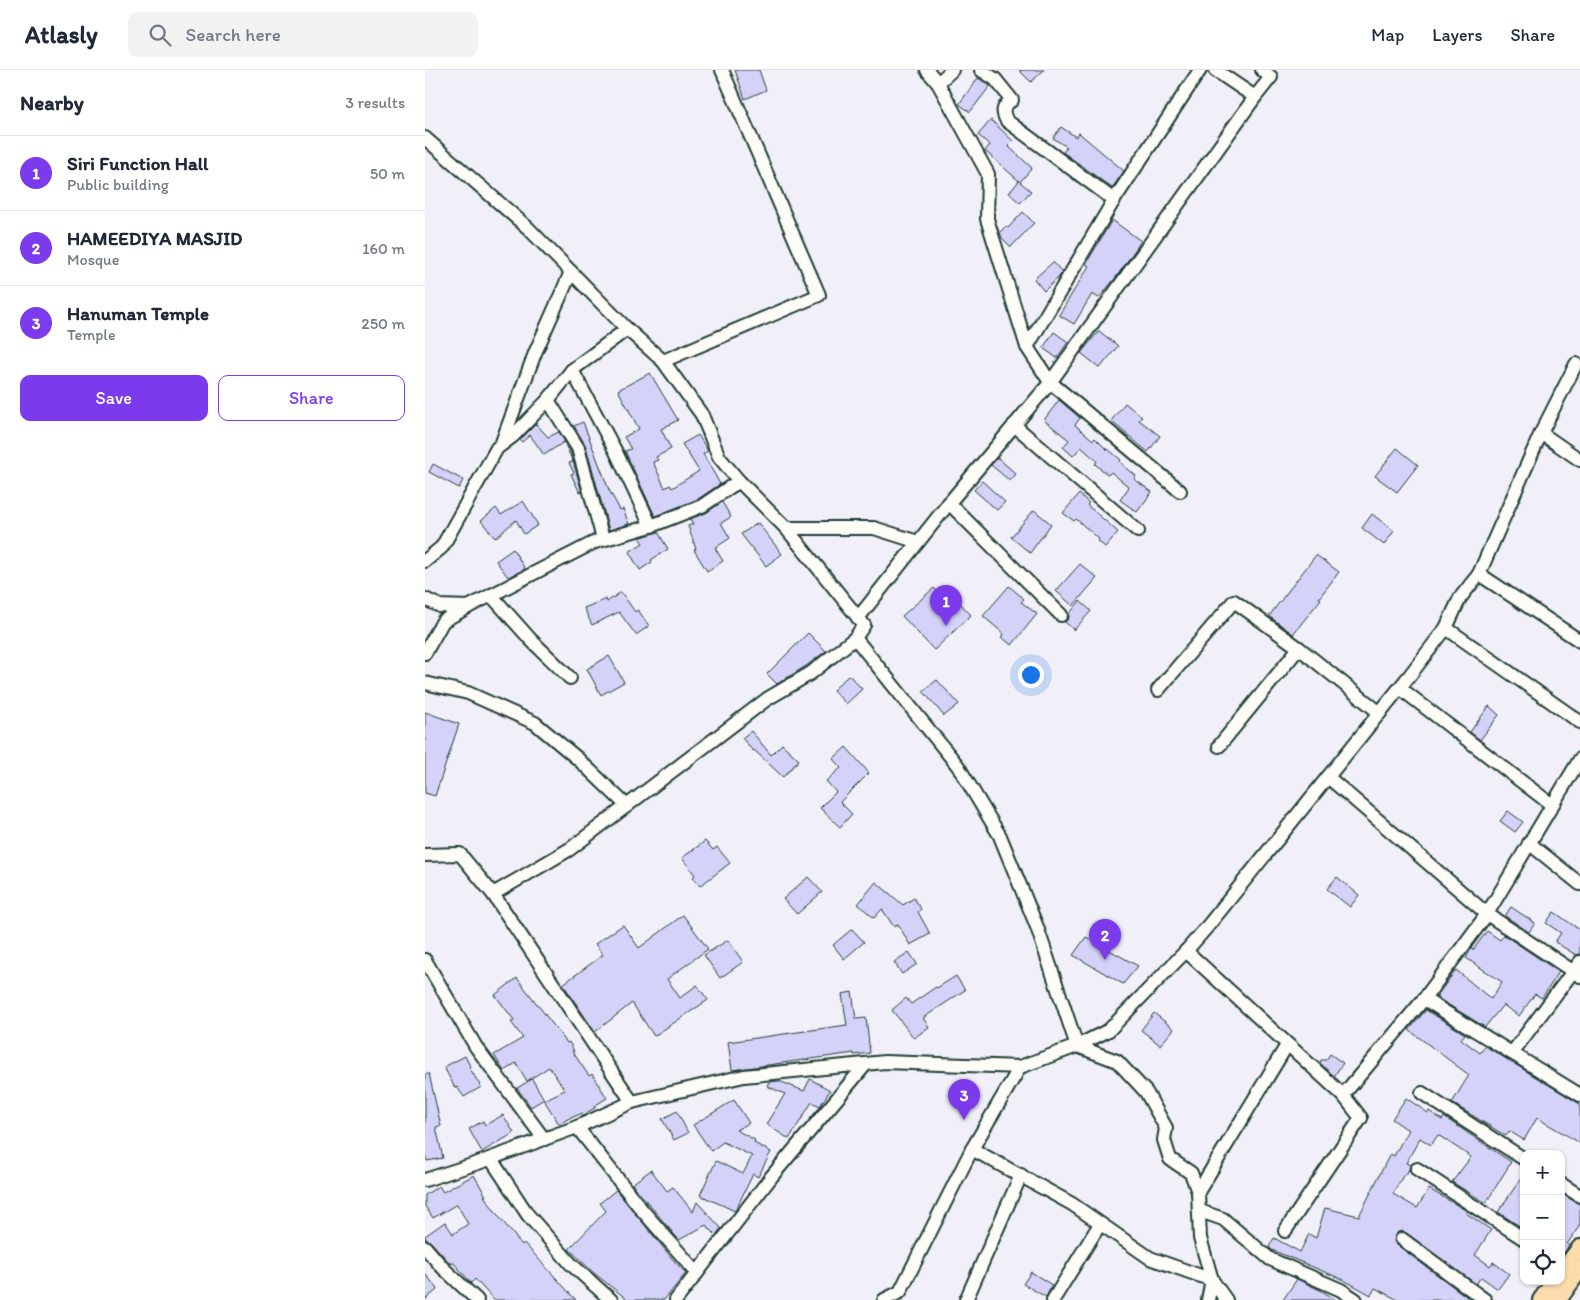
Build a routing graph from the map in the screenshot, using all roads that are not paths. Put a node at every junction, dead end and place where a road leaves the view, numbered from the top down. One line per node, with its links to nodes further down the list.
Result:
1 (722, 70): 15 (street)
2 (927, 70): 8 (street)
3 (952, 70): 8 (street)
4 (981, 70): 11 (street)
5 (1200, 70): 11 (street)
6 (1215, 70): 9 (street)
7 (1262, 70): 9 (street)
8 (938, 83): 14 (street)
9 (1255, 96): 18 (street)
10 (425, 138): 12 (street)
11 (1114, 200): 14 (street)
12 (571, 272): 13 (street); 22 (street)
13 (627, 329): 15 (street); 17 (street)
14 (1027, 347): 18 (street)
15 (663, 361): 24 (street)
16 (1579, 363): 21 (street)
17 (573, 370): 19 (street); 27 (street)
18 (1050, 382): 20 (street); 25 (street)
19 (549, 400): 22 (street); 30 (street)
20 (1014, 425): 26 (street); 29 (street)
21 (1541, 433): 23 (street); 33 (street)
22 (501, 445): 32 (street)
23 (1580, 460)
24 (739, 481): 27 (street); 28 (street)
25 (1180, 491)
26 (949, 503): 31 (street); 37 (street)
27 (651, 526): 30 (street)
28 (785, 528): 31 (street); 38 (street)
29 (1138, 531)
30 (603, 540): 34 (street)
31 (918, 542): 38 (street)
32 (425, 562)
33 (1479, 574): 39 (street); 41 (street)
34 (491, 596): 36 (street); 44 (street)
35 (425, 599): 36 (street)
36 (468, 607): 43 (street)
37 (1061, 615)
38 (859, 618): 40 (street)
39 (1446, 628): 46 (street); 49 (street)
40 (855, 638): 54 (street); 65 (street)
41 (1580, 641)
42 (1299, 648): 47 (street); 48 (street); 50 (street)
43 (425, 653)
44 (569, 678)
45 (425, 683): 54 (street)
46 (1400, 688): 48 (street); 53 (street)
47 (1159, 690)
48 (1380, 713): 52 (street)
49 (1580, 722)
50 (1219, 746)
51 (1580, 759): 53 (street)
52 (1328, 777): 59 (street); 60 (street)
53 (1552, 805): 55 (street)
54 (627, 806): 58 (street)
55 (1529, 843): 57 (street); 59 (street)
56 (425, 855): 58 (street)
57 (1580, 884)
58 (493, 894): 72 (street)
59 (1487, 914): 62 (street); 63 (street)
60 (1186, 951): 64 (street); 65 (street)
61 (425, 960): 74 (street)
62 (1578, 970): 66 (street)
63 (1424, 999): 66 (street); 71 (street)
64 (1287, 1045): 71 (street); 82 (street)
65 (1077, 1046): 68 (street); 82 (street)
66 (1512, 1053): 70 (street)
67 (866, 1064): 68 (street); 72 (street); 92 (street)
68 (1020, 1067): 75 (street)
69 (1422, 1093): 76 (street)
70 (1580, 1095)
71 (1343, 1096): 86 (street)
72 (632, 1102): 73 (street)
73 (577, 1127): 74 (street); 92 (street)
74 (544, 1139): 77 (street)
75 (972, 1149): 79 (street); 99 (street)
76 (1520, 1156)
77 (491, 1159): 80 (street); 97 (street)
78 (1417, 1169): 87 (street)
79 (1021, 1176): 85 (street); 100 (street)
80 (425, 1180)
81 (1565, 1187): 83 (street)
82 (1198, 1192): 84 (street)
83 (1580, 1196)
84 (1200, 1211): 93 (street); 103 (street)
85 (1100, 1224): 93 (street); 95 (street)
86 (1285, 1231)
87 (1520, 1236)
88 (1402, 1240): 104 (street)
89 (425, 1247): 96 (street)
90 (1580, 1248): 91 (main road)
91 (1571, 1270): 106 (main road)
92 (697, 1273): 98 (street)
93 (1212, 1280): 101 (street); 102 (street)
94 (1552, 1285): 105 (main road)
95 (1057, 1299)
96 (477, 1300)
97 (611, 1300)
98 (676, 1300)
99 (885, 1300)
100 (966, 1300)
101 (1208, 1300)
102 (1226, 1300)
103 (1356, 1300)
104 (1485, 1300)
105 (1541, 1300)
106 (1557, 1300)

